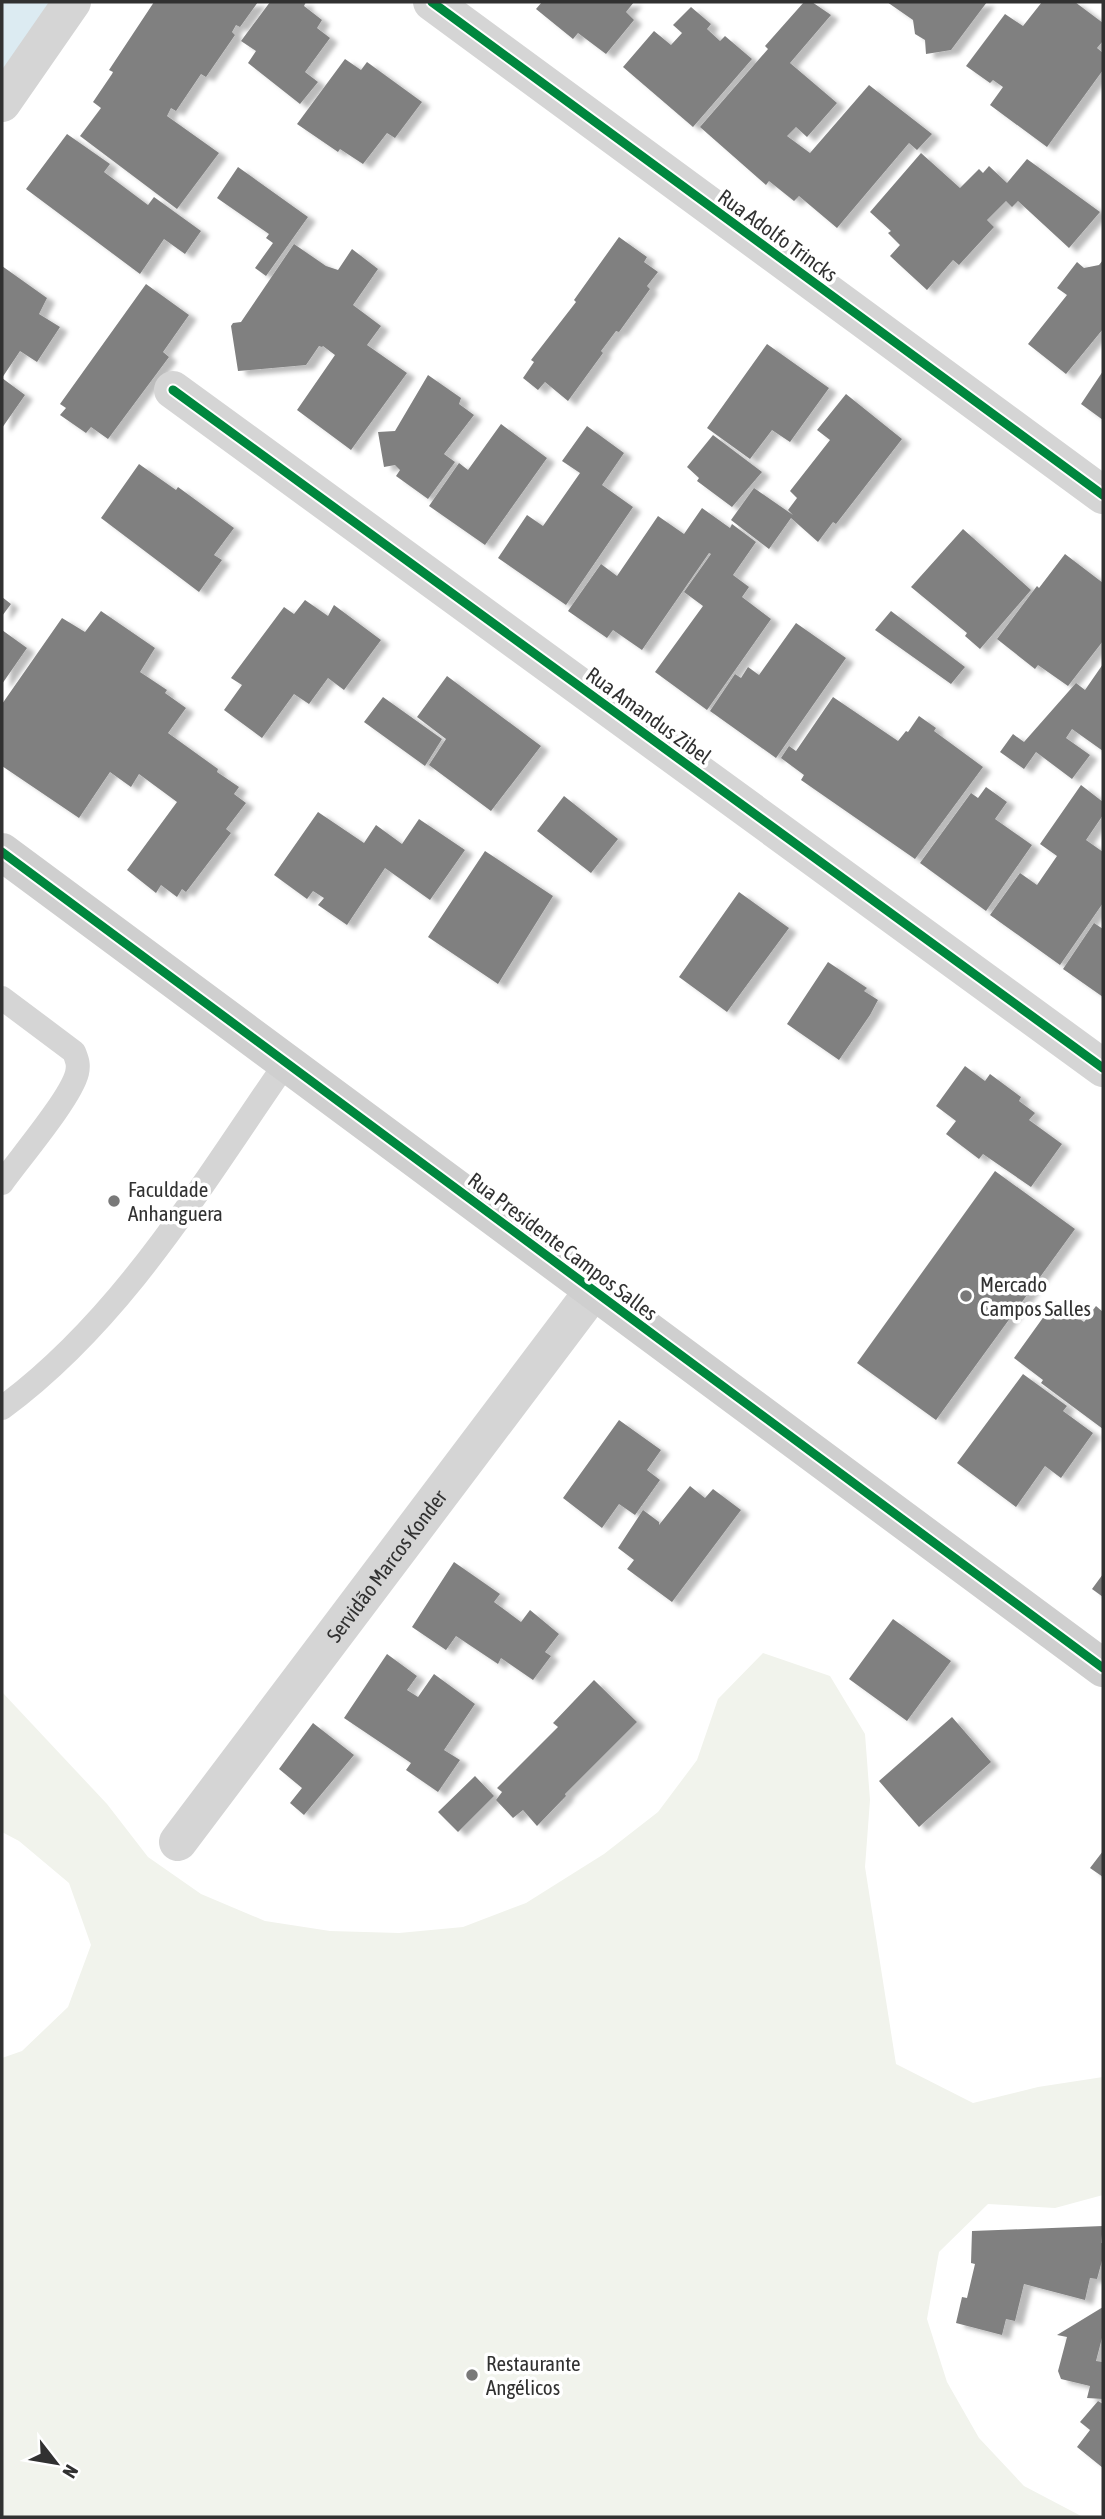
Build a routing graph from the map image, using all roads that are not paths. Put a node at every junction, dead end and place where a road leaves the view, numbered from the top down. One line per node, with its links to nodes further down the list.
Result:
1 (72, 2): 3 (street)
2 (432, 2): 5 (street, Rua Adolfo Trincks)
3 (2, 103)
4 (173, 390): 9 (street, Rua Amandus Zibel)
5 (1103, 495)
6 (2, 852): 8 (main road, Rua Presidente Campos Salles)
7 (2, 998): 10 (lane)
8 (286, 1063): 11 (main road, Rua Presidente Campos Salles); 12 (lane)
9 (1103, 1068)
10 (2, 1183)
11 (594, 1290): 13 (main road, Rua Presidente Campos Salles); 14 (street, Servidão Marcos Konder)
12 (2, 1408)
13 (1103, 1668)
14 (178, 1842)

